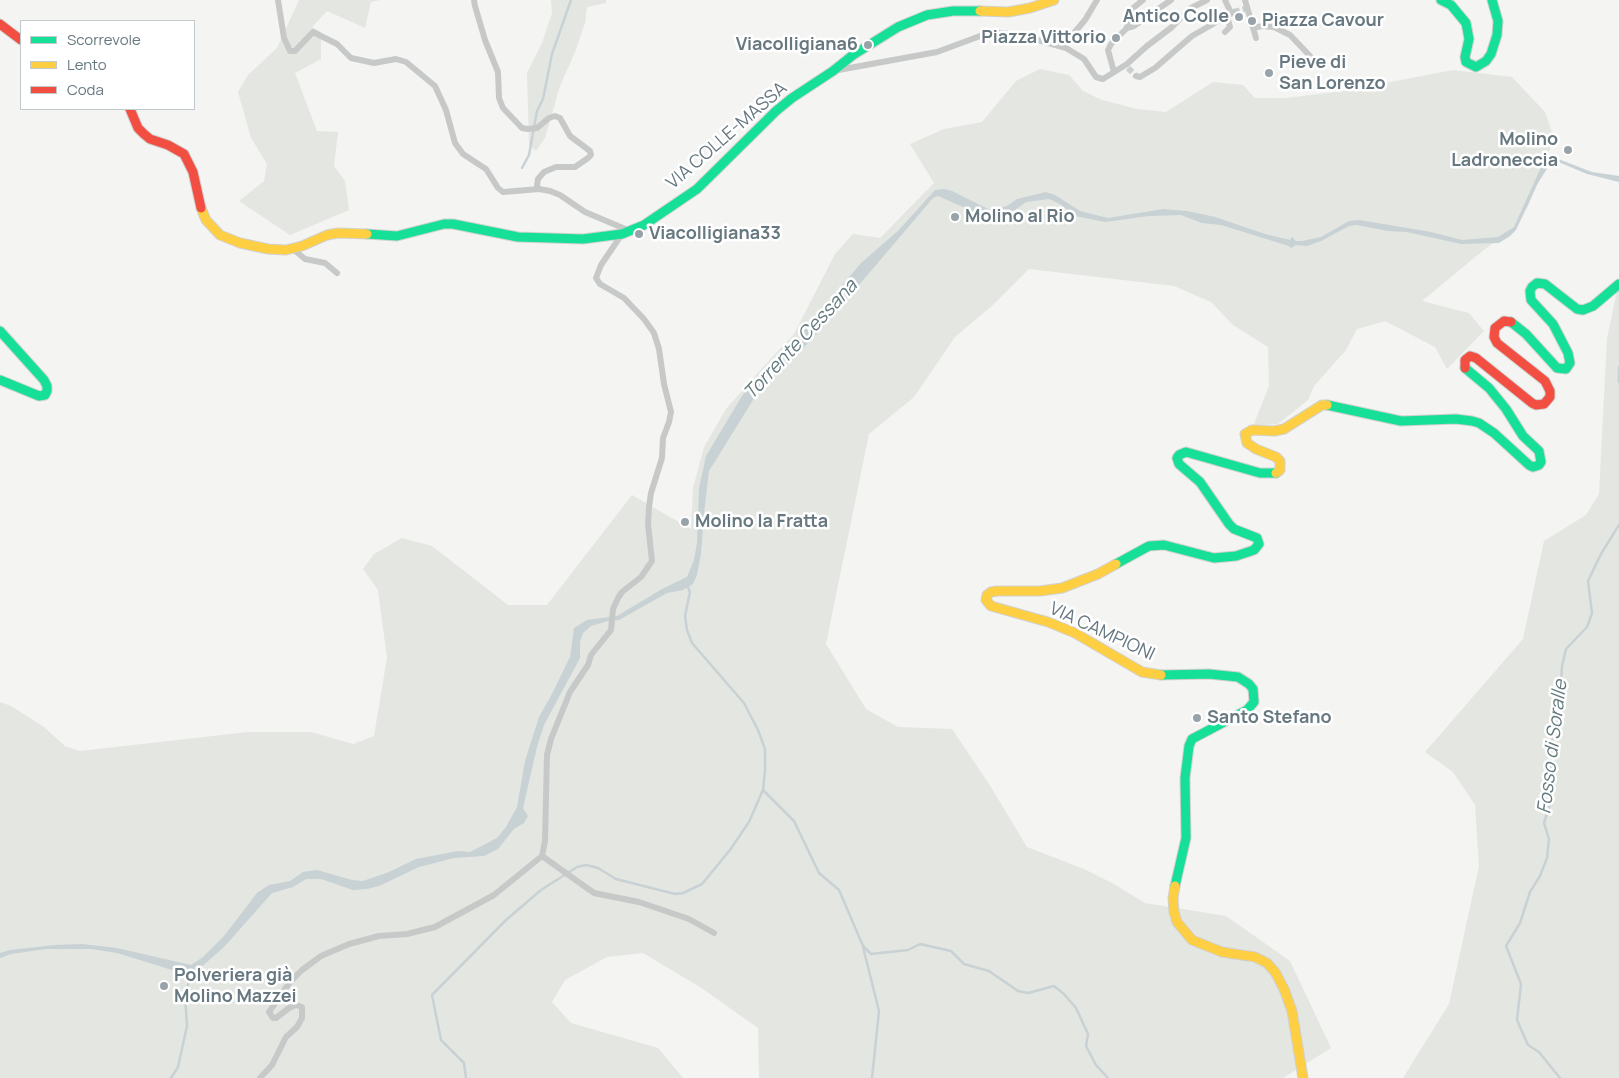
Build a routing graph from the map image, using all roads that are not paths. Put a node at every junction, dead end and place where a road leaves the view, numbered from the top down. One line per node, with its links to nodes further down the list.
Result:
1 (278, 0): 27 (street)
2 (474, 0): 27 (street)
3 (1054, 0): 23 (street, VIA COLLE-MASSA)
4 (1097, 0): 21 (street)
5 (1143, 0): 16 (street)
6 (1171, 0): 16 (street)
7 (1188, 0): 13 (street)
8 (1206, 0): 13 (street)
9 (1225, 0): 14 (street)
10 (1245, 0): 17 (street)
11 (1441, 0): 12 (street)
12 (1492, 0)
13 (1191, 8): 24 (street)
14 (1231, 13): 18 (street); 25 (street)
15 (0, 24): 20 (street)
16 (1126, 28): 24 (street)
17 (1253, 28): 19 (street); 22 (street)
18 (1225, 32)
19 (1256, 38)
20 (20, 39)
21 (1038, 40): 23 (street); 24 (street)
22 (1311, 57)
23 (833, 71): 28 (street, VIA COLLE-MASSA)
24 (1114, 72)
25 (1136, 76)
26 (130, 110): 29 (street, VIA COLLE-MASSA)
27 (539, 189): 28 (street)
28 (626, 232): 29 (street, VIA COLLE-MASSA); 34 (street)
29 (293, 249): 30 (street)
30 (337, 273)
31 (1619, 284): 37 (street, VIA CAMPIONI)
32 (0, 331): 33 (street)
33 (0, 380)
34 (542, 856): 35 (street); 36 (street)
35 (714, 933)
36 (260, 1078)
37 (1303, 1078)

